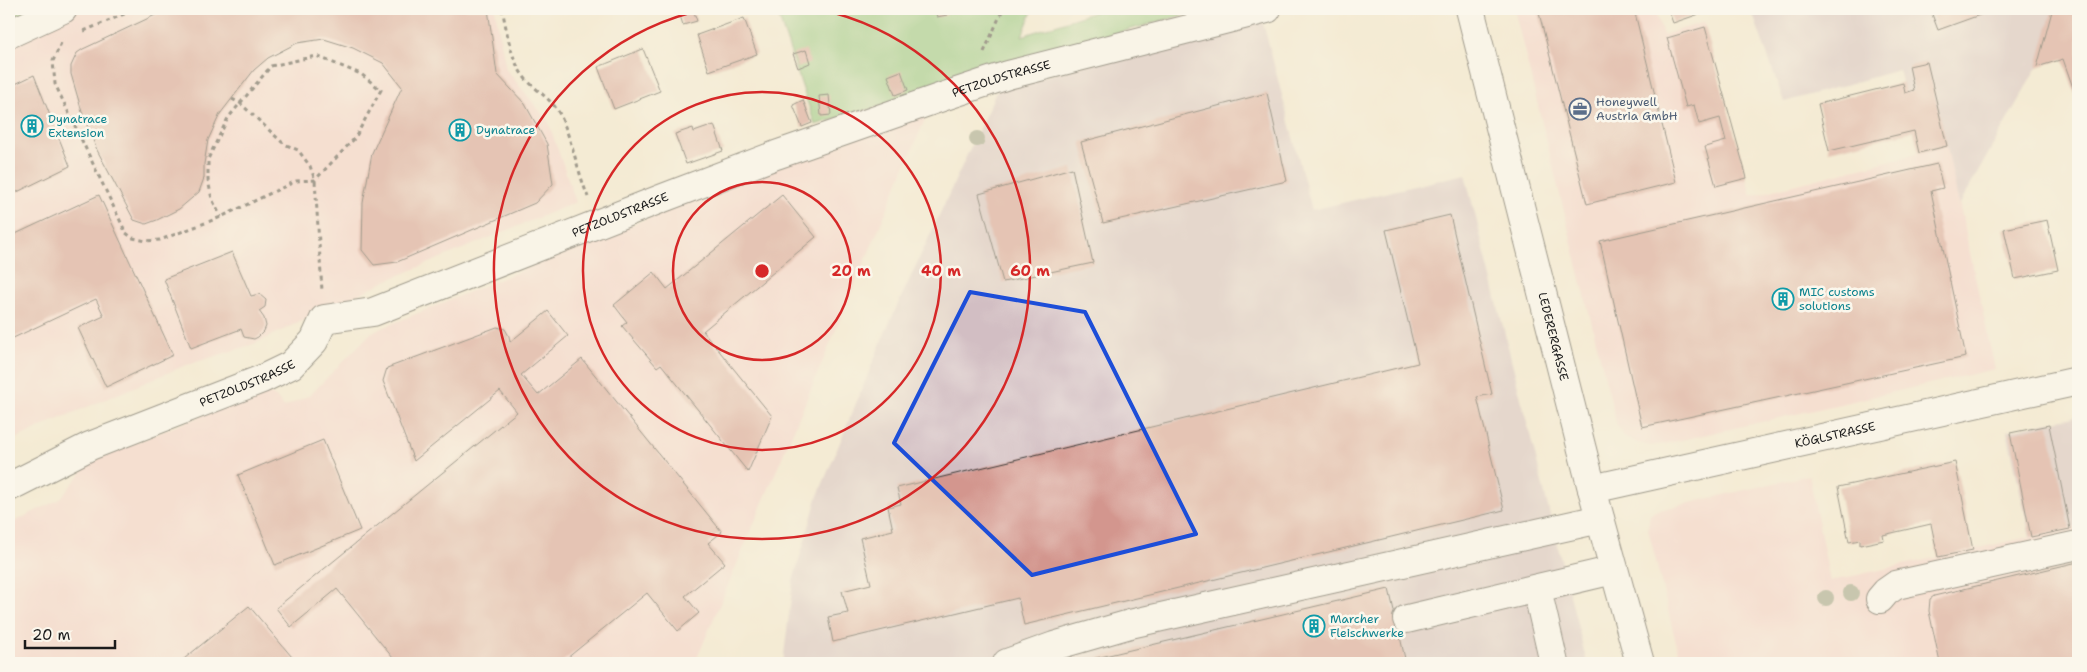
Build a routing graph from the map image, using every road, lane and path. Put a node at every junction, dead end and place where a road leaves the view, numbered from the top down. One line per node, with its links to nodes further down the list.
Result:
1 (63, 9): 7 (street)
2 (136, 9): 8 (path)
3 (502, 9): 15 (path)
4 (1003, 9): 10 (path)
5 (1267, 9): 10 (street, PETZOLDSTRASSE)
6 (1470, 9): 19 (street, LEDERERGASSE)
7 (9, 34)
8 (77, 34)
9 (64, 41): 14 (path)
10 (967, 89): 15 (street, PETZOLDSTRASSE)
11 (232, 99): 12 (path)
12 (240, 103): 13 (path); 13 (path); 14 (path)
13 (315, 180): 14 (path); 16 (path)
14 (221, 217)
15 (598, 223): 16 (street, PETZOLDSTRASSE)
16 (324, 319): 18 (street, PETZOLDSTRASSE)
17 (2078, 381): 19 (street, KÖGLSTRASSE)
18 (9, 487)
19 (1592, 489): 20 (street, LEDERERGASSE)
20 (1600, 519): 22 (street, LEDERERGASSE); 26 (street)
21 (2078, 544): 24 (street)
22 (1614, 570): 23 (street); 28 (street, LEDERERGASSE)
23 (1537, 589): 25 (street); 27 (street)
24 (1880, 599)
25 (1406, 619)
26 (1007, 663)
27 (1554, 663)
28 (1640, 663)

